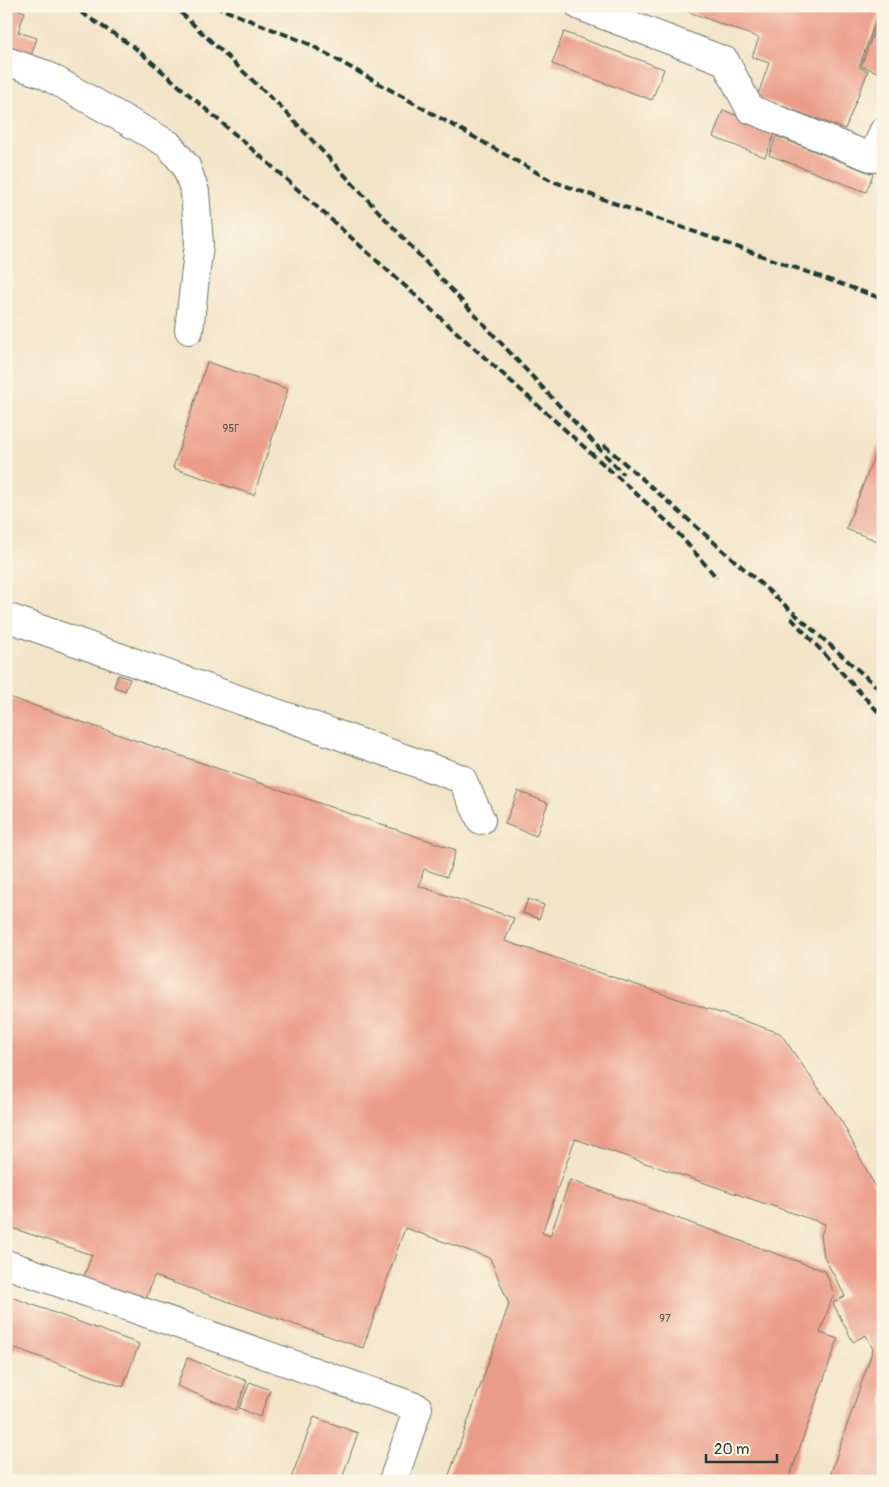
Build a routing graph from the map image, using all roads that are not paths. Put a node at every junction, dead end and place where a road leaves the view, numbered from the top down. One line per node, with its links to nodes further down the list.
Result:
1 (580, 6): 3 (lane)
2 (6, 61): 4 (lane)
3 (883, 132)
4 (189, 330)
5 (6, 617): 6 (lane)
6 (481, 820)
7 (6, 1264): 8 (lane)
8 (394, 1481)

